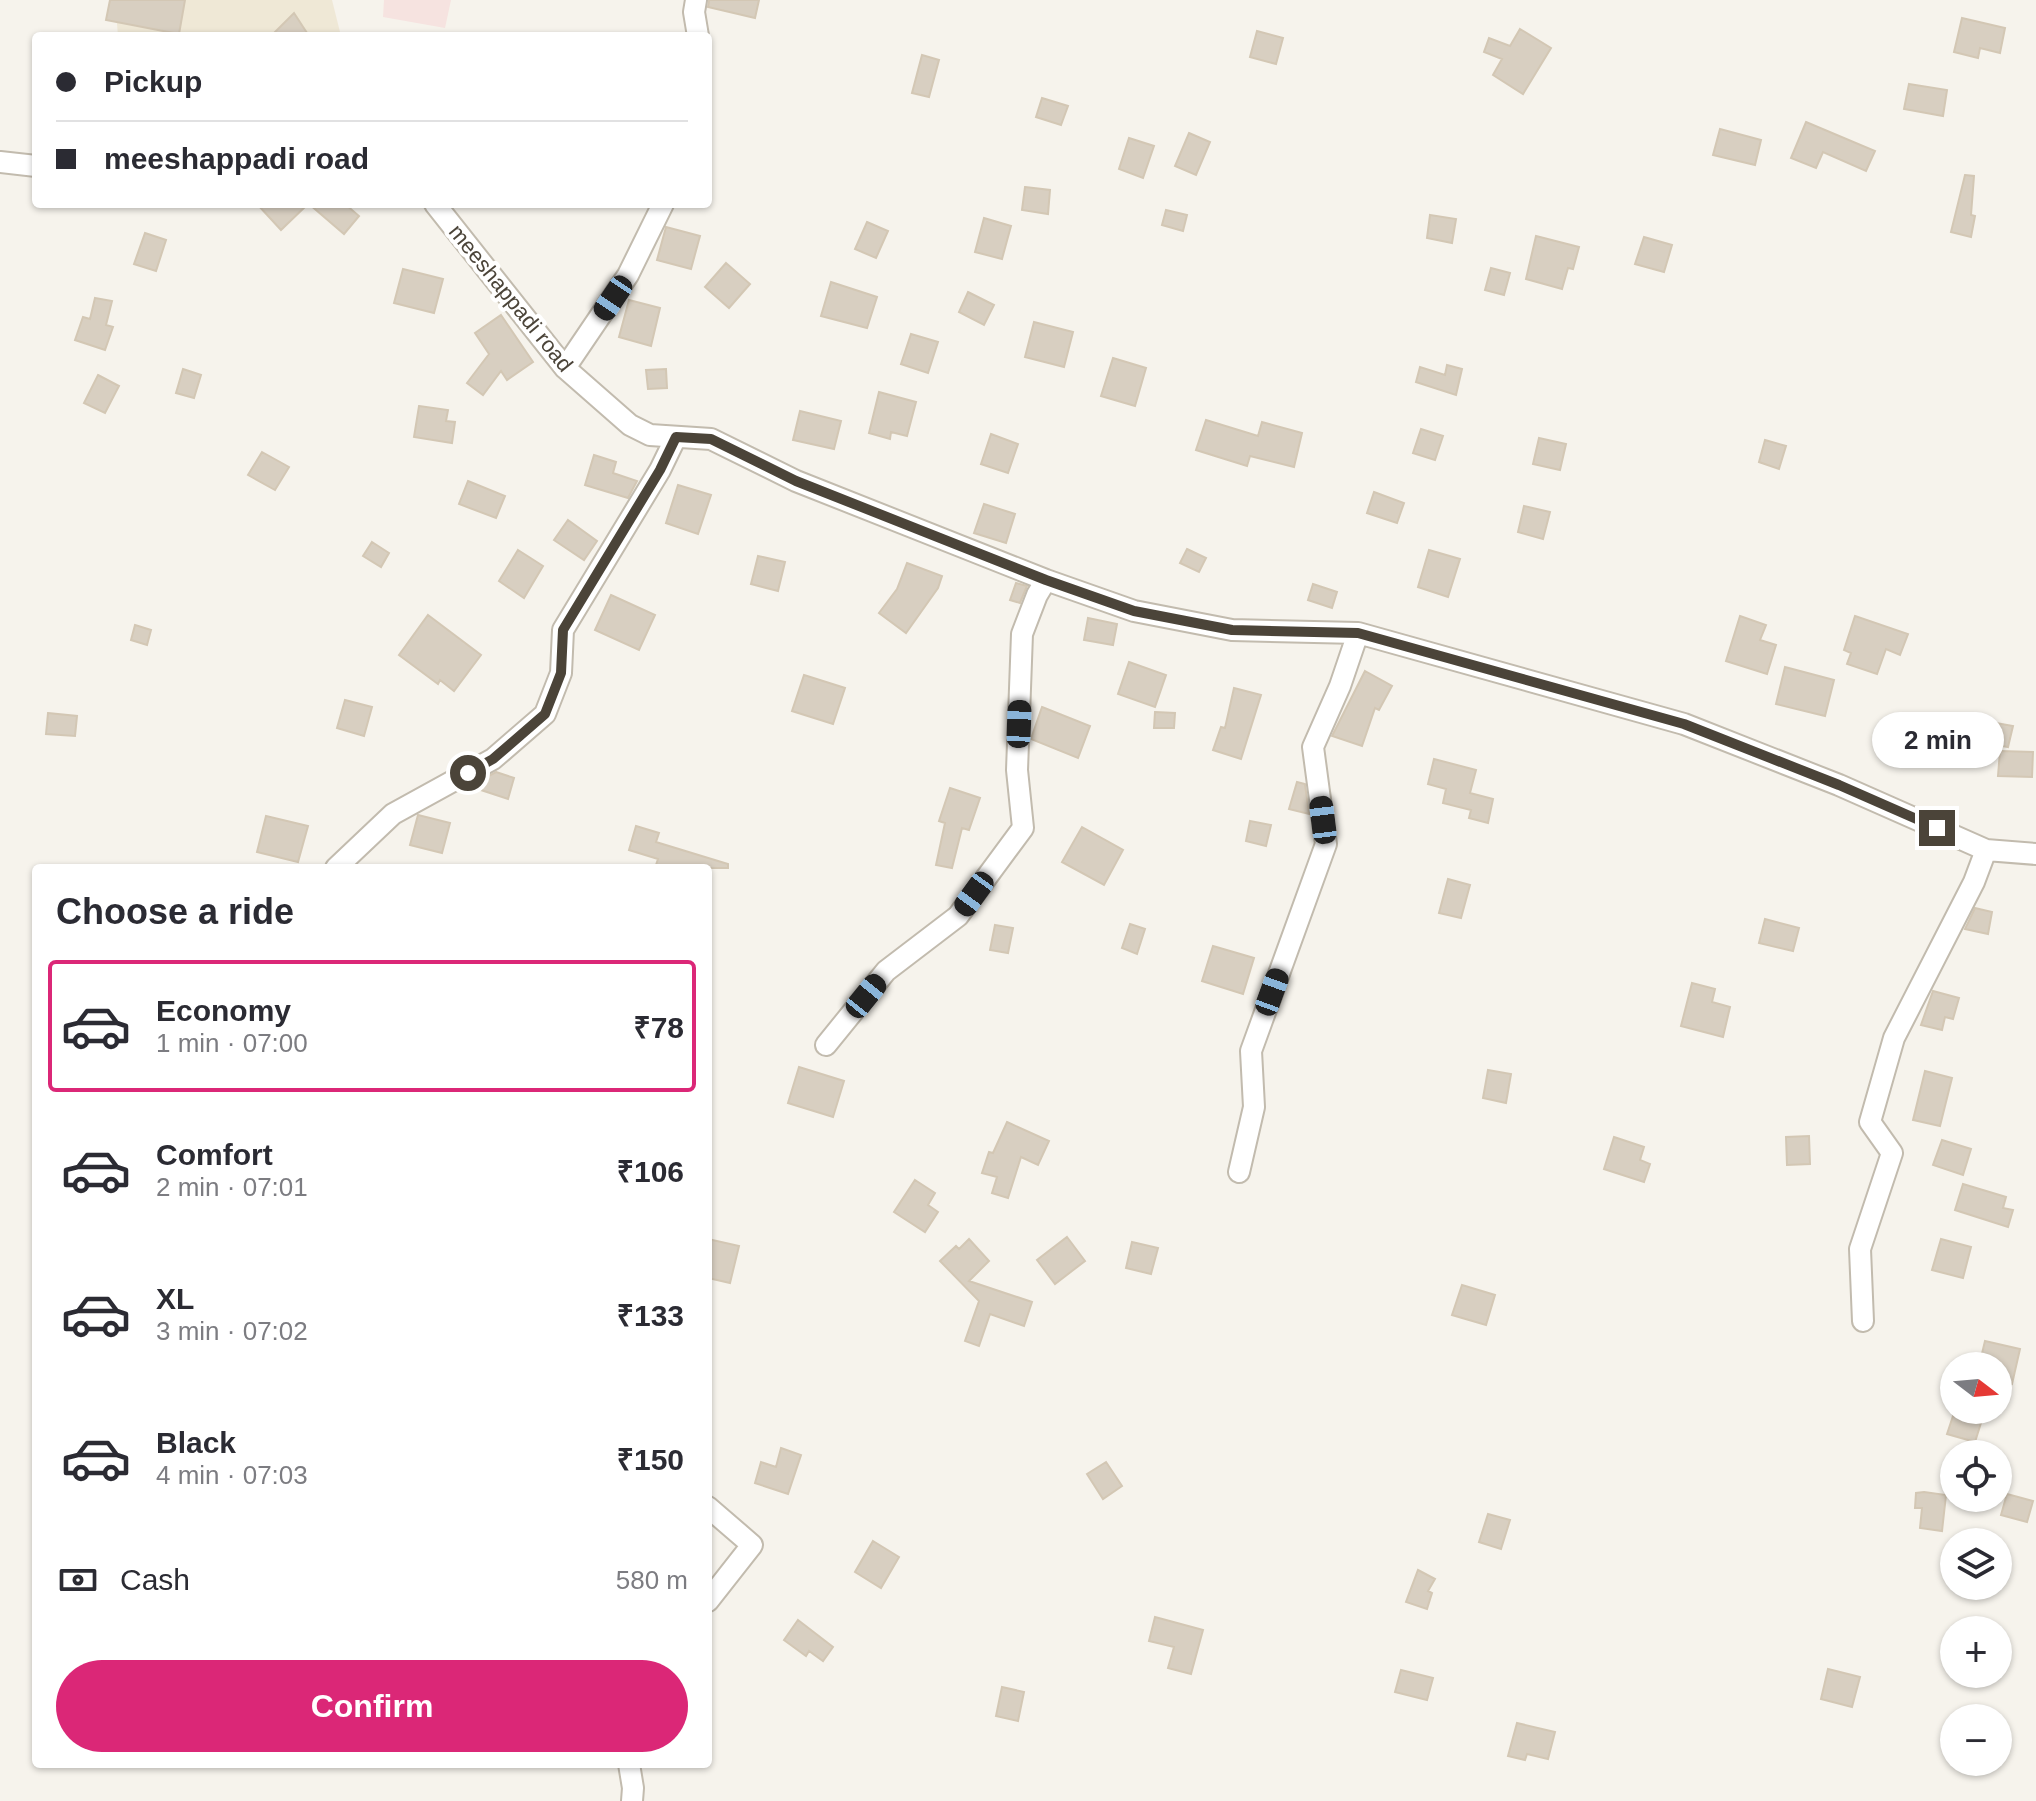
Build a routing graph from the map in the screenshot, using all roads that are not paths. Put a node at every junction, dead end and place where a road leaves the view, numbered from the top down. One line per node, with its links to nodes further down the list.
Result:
1 (696, 0): 2 (street)
2 (697, 32)
3 (0, 162): 4 (street)
4 (32, 166)
5 (438, 208): 7 (street, meeshappadi road)
6 (661, 208): 7 (street)
7 (565, 368): 8 (street, meeshappadi road)
8 (676, 437): 9 (street, meeshappadi road); 13 (street)
9 (1046, 580): 10 (street, meeshappadi road); 14 (street)
10 (1358, 633): 11 (street, meeshappadi road); 15 (street)
11 (1986, 850): 12 (street, meeshappadi road); 16 (street)
12 (2036, 854)
13 (340, 864)
14 (826, 1045)
15 (1239, 1172)
16 (1863, 1321)
17 (712, 1510): 18 (street)
18 (712, 1596)
19 (630, 1768): 20 (street)
20 (632, 1801)

